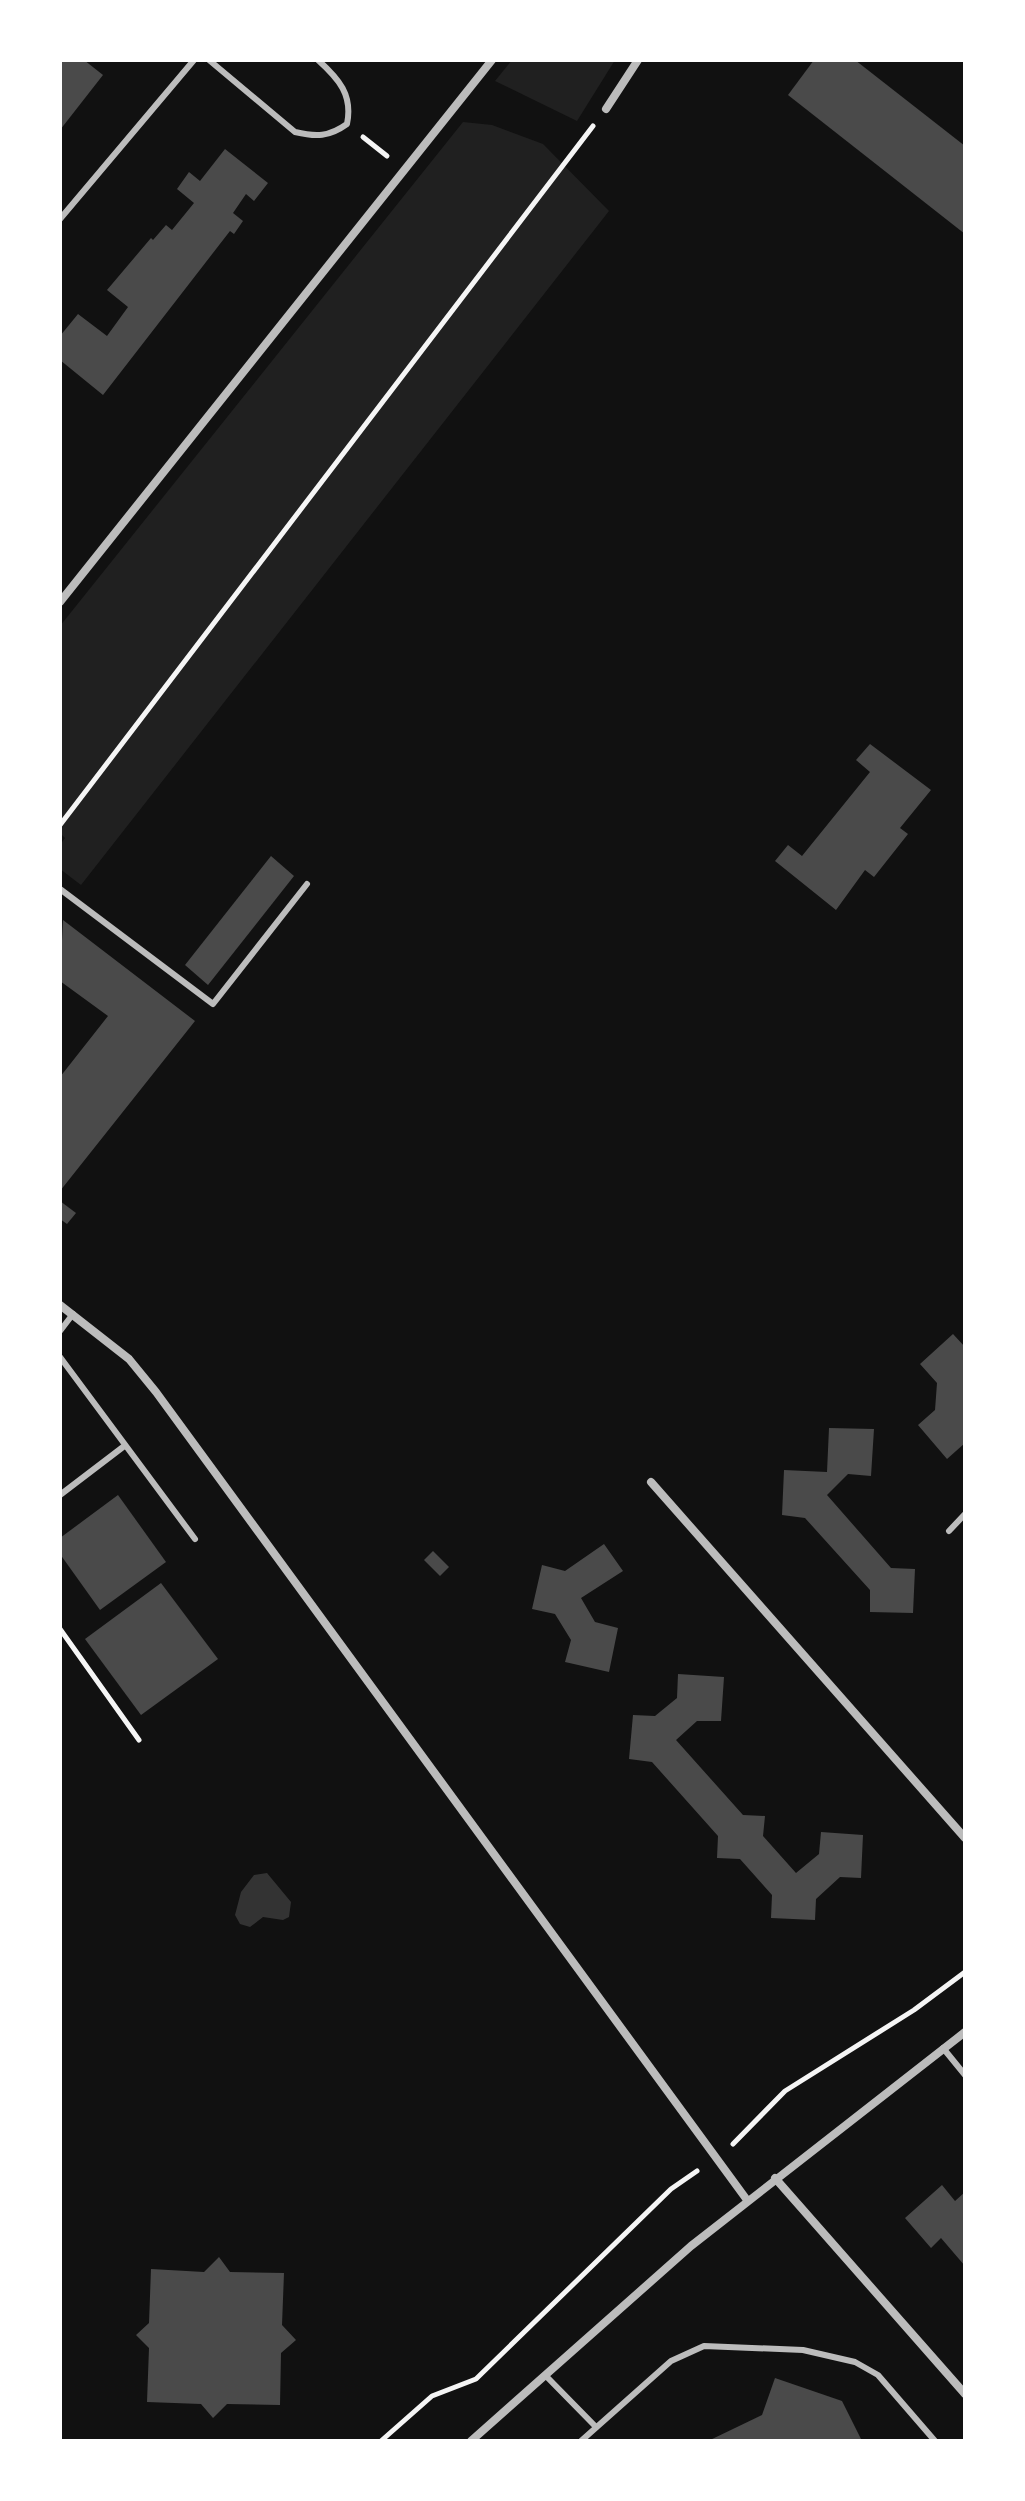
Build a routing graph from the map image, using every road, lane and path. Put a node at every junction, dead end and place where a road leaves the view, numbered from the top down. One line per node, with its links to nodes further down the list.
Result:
1 (194, 60): 9 (lane)
2 (209, 60): 7 (lane)
3 (492, 60): 8 (street)
4 (638, 60): 6 (street)
5 (321, 61): 7 (lane)
6 (606, 109): 11 (path)
7 (347, 124): 8 (path)
8 (403, 169): 10 (street)
9 (60, 219)
10 (60, 602)
11 (60, 825)
12 (307, 884): 13 (lane)
13 (60, 889)
14 (60, 1305): 15 (street)
15 (73, 1314): 16 (lane); 34 (street)
16 (60, 1331)
17 (60, 1357): 18 (lane)
18 (123, 1447): 20 (lane); 23 (lane)
19 (651, 1482): 26 (street)
20 (60, 1495)
21 (965, 1514): 22 (lane)
22 (949, 1531)
23 (195, 1539)
24 (60, 1629): 25 (path)
25 (139, 1740)
26 (965, 1838)
27 (965, 1972): 31 (path)
28 (965, 2032): 29 (street)
29 (943, 2048): 30 (lane); 33 (street)
30 (965, 2075)
31 (736, 2139)
32 (692, 2174): 38 (path)
33 (775, 2178): 34 (street); 36 (street)
34 (747, 2200): 35 (street)
35 (545, 2375): 37 (lane); 39 (street)
36 (965, 2394)
37 (596, 2427): 40 (lane); 41 (lane)
38 (381, 2441)
39 (471, 2441)
40 (581, 2441)
41 (935, 2441)

